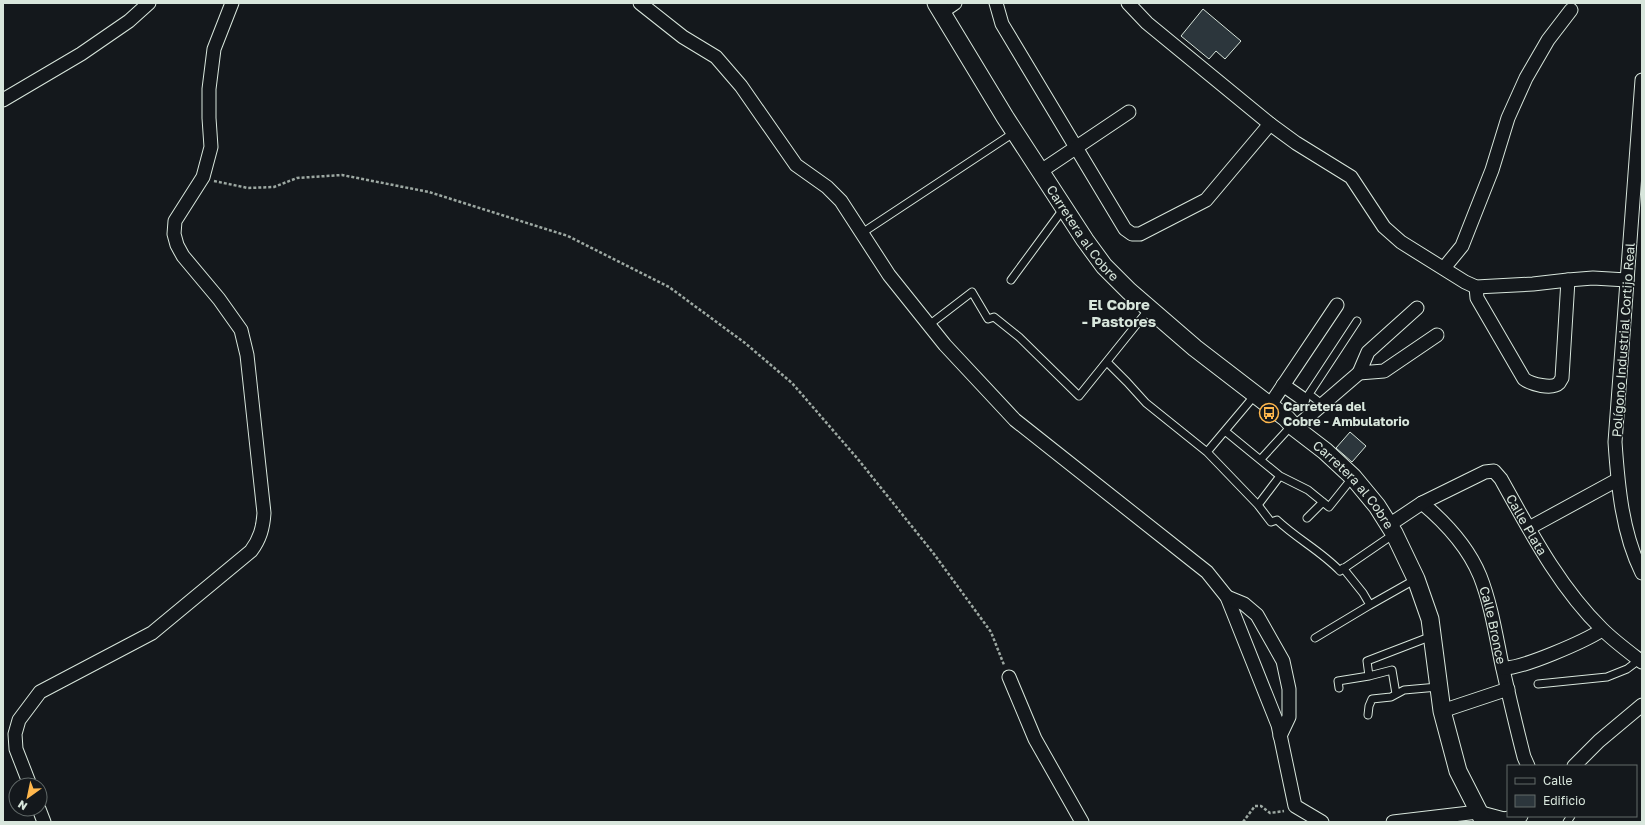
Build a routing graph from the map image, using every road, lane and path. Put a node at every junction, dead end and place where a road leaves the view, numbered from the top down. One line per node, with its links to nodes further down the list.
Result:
1 (149, 3): 9 (street)
2 (232, 3): 15 (street)
3 (640, 3): 17 (street)
4 (996, 3): 13 (street)
5 (1128, 3): 11 (street)
6 (944, 6): 12 (street, Carretera al Cobre)
7 (1571, 10): 18 (street)
8 (1642, 80): 21 (street, Polígono Industrial Cortijo Real)
9 (3, 100)
10 (1129, 112): 13 (street)
11 (1270, 124): 13 (street); 18 (street)
12 (1015, 132): 14 (street, Carretera al Cobre); 17 (lane)
13 (1076, 147): 14 (street)
14 (1040, 171): 16 (street, Carretera al Cobre)
15 (203, 177): 60 (path); 72 (street)
16 (1065, 207): 19 (lane); 25 (street, Carretera al Cobre)
17 (862, 233): 27 (street)
18 (1444, 268): 22 (street)
19 (1011, 280)
20 (1568, 280): 21 (street); 22 (street); 22 (street)
21 (1627, 280): 42 (street, Polígono Industrial Cortijo Real)
22 (1476, 287)
23 (1337, 305): 31 (street)
24 (1417, 308): 30 (street)
25 (1150, 309): 29 (lane); 32 (street, Carretera al Cobre)
26 (1358, 321): 35 (lane)
27 (928, 325): 29 (lane); 52 (street)
28 (1437, 335): 30 (street)
29 (1106, 362): 38 (lane)
30 (1359, 373): 35 (street)
31 (1283, 385): 33 (street); 34 (street)
32 (1255, 395): 34 (street, Carretera al Cobre); 37 (lane)
33 (1303, 399)
34 (1270, 405): 36 (street, Carretera al Cobre)
35 (1323, 405): 36 (street)
36 (1294, 426): 39 (lane); 41 (street, Carretera al Cobre)
37 (1225, 431): 38 (lane); 39 (lane)
38 (1207, 452): 45 (lane)
39 (1261, 459): 40 (lane)
40 (1280, 476): 43 (lane); 45 (lane)
41 (1353, 477): 43 (lane); 48 (street, Carretera al Cobre)
42 (1617, 480): 47 (street); 50 (street, Polígono Industrial Cortijo Real)
43 (1323, 502): 46 (lane)
44 (1422, 503): 47 (street, Calle Plata); 48 (street, Calle Plata); 58 (street, Calle Bronce)
45 (1258, 505): 49 (lane)
46 (1307, 518)
47 (1529, 528): 54 (street, Calle Plata)
48 (1392, 529): 49 (lane); 51 (street, Carretera al Cobre)
49 (1343, 568): 53 (lane)
50 (1642, 573)
51 (1416, 579): 53 (lane); 55 (street, Carretera al Cobre)
52 (1227, 597): 69 (street); 69 (street)
53 (1370, 605): 56 (lane)
54 (1602, 630): 57 (street, Calle Plata); 58 (street)
55 (1432, 636): 59 (lane); 62 (street, Carretera al Cobre)
56 (1315, 638)
57 (1640, 661): 61 (lane)
58 (1503, 668): 64 (street, Calle Bronce)
59 (1369, 676): 63 (lane); 65 (lane)
60 (1008, 677): 76 (street)
61 (1538, 684)
62 (1439, 687): 65 (lane); 67 (street, Carretera al Cobre)
63 (1339, 688)
64 (1508, 689): 67 (street); 70 (street, Calle Bronce)
65 (1396, 694): 68 (lane)
66 (1642, 706): 71 (street)
67 (1442, 711): 74 (street, Carretera al Cobre)
68 (1368, 715)
69 (1280, 736): 73 (street)
70 (1528, 765)
71 (1575, 765)
72 (27, 777)
73 (1295, 806): 77 (path); 78 (street)
74 (1481, 817): 75 (street); 79 (street)
75 (1515, 817)
76 (1082, 822)
77 (1243, 822)
78 (1322, 822)
79 (1393, 822)

